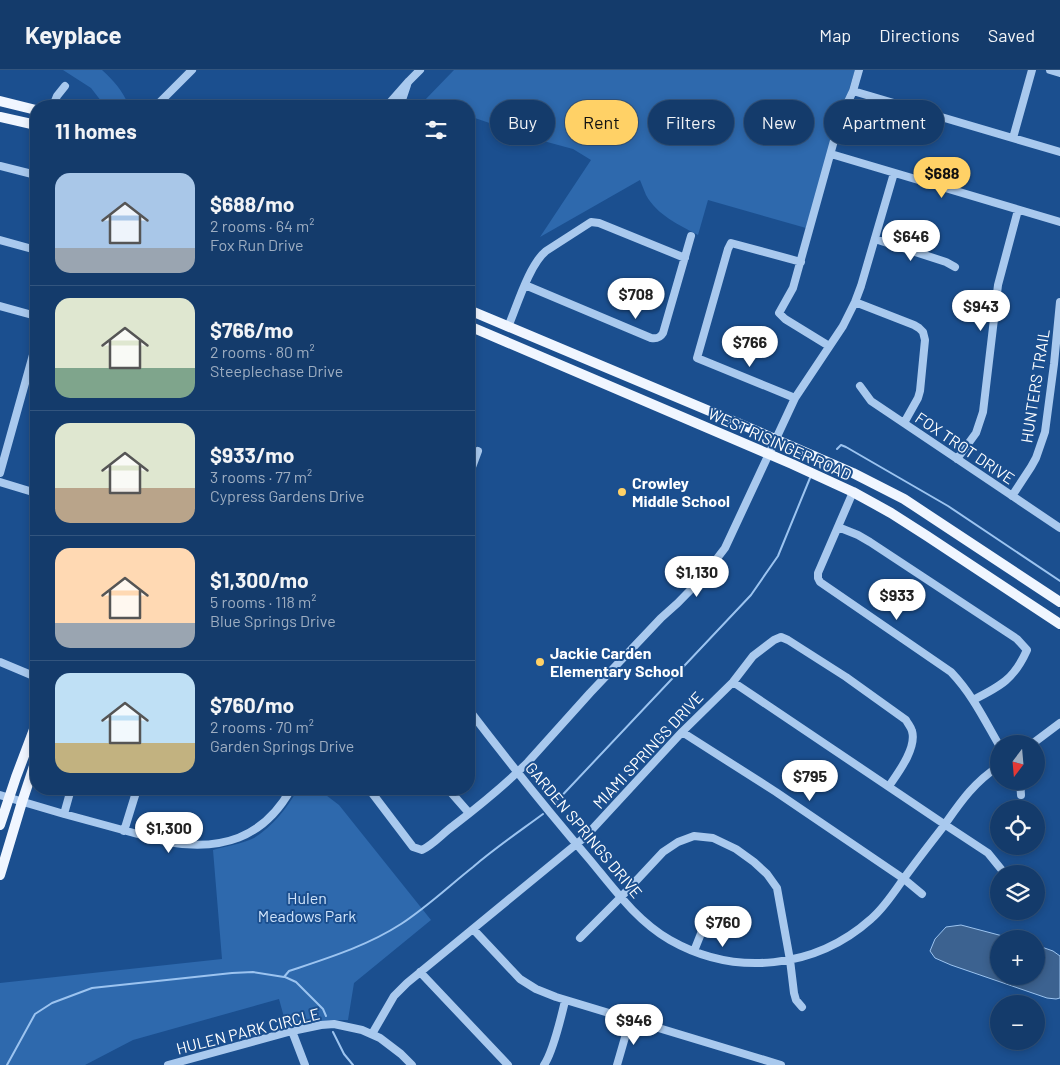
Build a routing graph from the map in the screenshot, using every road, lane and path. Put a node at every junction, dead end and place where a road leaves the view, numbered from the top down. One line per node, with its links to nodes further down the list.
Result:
1 (192, 70): 11 (street)
2 (420, 70): 7 (street)
3 (859, 70): 9 (street)
4 (1032, 70): 18 (street)
5 (1050, 70): 6 (street)
6 (1060, 73)
7 (408, 81): 12 (street); 13 (street)
8 (65, 86): 10 (street)
9 (853, 91): 18 (street); 20 (street)
10 (55, 100)
11 (162, 100)
12 (392, 100)
13 (402, 100)
14 (0, 101): 15 (main road)
15 (30, 108)
16 (0, 117): 17 (main road)
17 (30, 124)
18 (1012, 138): 19 (street)
19 (1060, 152)
20 (831, 154): 22 (street); 31 (street)
21 (0, 166): 23 (street)
22 (894, 173): 24 (street); 27 (street)
23 (30, 174)
24 (1018, 210): 25 (street); 51 (street)
25 (1060, 222)
26 (691, 236): 30 (street)
27 (875, 239): 32 (street); 34 (street)
28 (0, 240): 29 (street)
29 (30, 248)
30 (685, 258): 33 (street); 33 (street)
31 (801, 262): 42 (street); 45 (street)
32 (955, 267)
33 (525, 285): 39 (street)
34 (855, 302): 42 (street); 46 (street)
35 (1060, 302): 56 (street, HUNTERS TRAIL)
36 (0, 306): 38 (street)
37 (475, 313): 39 (main road, WEST RISINGER ROAD)
38 (30, 314)
39 (508, 327): 41 (main road); 47 (main road, WEST RISINGER ROAD)
40 (475, 328): 41 (main road, WEST RISINGER ROAD)
41 (503, 340): 49 (main road, WEST RISINGER ROAD)
42 (829, 346): 45 (street)
43 (30, 366): 52 (street)
44 (860, 386): 46 (street, FOX TROT DRIVE)
45 (795, 398): 47 (street)
46 (904, 423): 51 (street, FOX TROT DRIVE)
47 (776, 439): 49 (street); 59 (main road, WEST RISINGER ROAD)
48 (478, 451): 50 (street)
49 (768, 454): 55 (main road, WEST RISINGER ROAD); 71 (street)
50 (475, 459)
51 (957, 459): 56 (street, FOX TROT DRIVE)
52 (0, 473)
53 (0, 482): 54 (street)
54 (30, 490)
55 (853, 492): 57 (street); 60 (main road, WEST RISINGER ROAD)
56 (1012, 496): 58 (street, FOX TROT DRIVE)
57 (838, 527): 64 (street); 64 (street)
58 (1060, 528)
59 (1060, 602)
60 (1060, 624)
61 (0, 662): 62 (street)
62 (30, 675)
63 (733, 682): 67 (street, MIAMI SPRINGS DRIVE); 74 (street); 74 (street, MIAMI SPRINGS DRIVE)
64 (973, 700): 68 (street)
65 (475, 718): 71 (street, GARDEN SPRINGS DRIVE)
66 (1059, 726): 69 (street)
67 (682, 732): 89 (street, MIAMI SPRINGS DRIVE); 92 (street)
68 (993, 735)
69 (1045, 735)
70 (30, 738): 82 (main road)
71 (517, 772): 85 (street); 89 (street, GARDEN SPRINGS DRIVE)
72 (990, 772): 86 (street, GARDEN SPRINGS DRIVE)
73 (30, 778): 83 (main road)
74 (889, 786): 86 (street)
75 (1021, 790): 81 (street)
76 (69, 795): 84 (street)
77 (135, 795): 88 (street)
78 (287, 795): 88 (street)
79 (374, 795): 85 (street)
80 (453, 795): 85 (street)
81 (1021, 795)
82 (4, 796): 83 (street); 87 (main road)
83 (22, 802): 84 (street); 91 (main road)
84 (64, 814): 88 (street)
85 (469, 814)
86 (944, 824): 90 (street); 92 (street, GARDEN SPRINGS DRIVE)
87 (0, 825)
88 (124, 831)
89 (577, 845): 94 (street, GARDEN SPRINGS DRIVE); 96 (street, MIAMI SPRINGS DRIVE)
90 (998, 865)
91 (0, 876)
92 (904, 879): 93 (street); 99 (street, GARDEN SPRINGS DRIVE)
93 (922, 894)
94 (621, 897): 97 (street); 98 (street, GARDEN SPRINGS DRIVE); 99 (street)
95 (708, 916): 98 (street)
96 (473, 929): 100 (street, MIAMI SPRINGS DRIVE); 101 (street)
97 (580, 938)
98 (694, 951): 99 (street, GARDEN SPRINGS DRIVE)
99 (790, 960): 102 (street)
100 (420, 972): 105 (street, MIAMI SPRINGS DRIVE); 109 (street)
101 (565, 1001): 103 (street); 110 (street)
102 (802, 1008)
103 (630, 1020): 111 (street); 112 (street)
104 (292, 1031): 105 (street, HULEN PARK CIRCLE); 106 (street, HULEN PARK CIRCLE); 107 (street)
105 (372, 1034): 108 (street, HULEN PARK CIRCLE)
106 (168, 1065)
107 (305, 1065)
108 (412, 1065)
109 (508, 1065)
110 (544, 1065)
111 (617, 1065)
112 (781, 1065)

